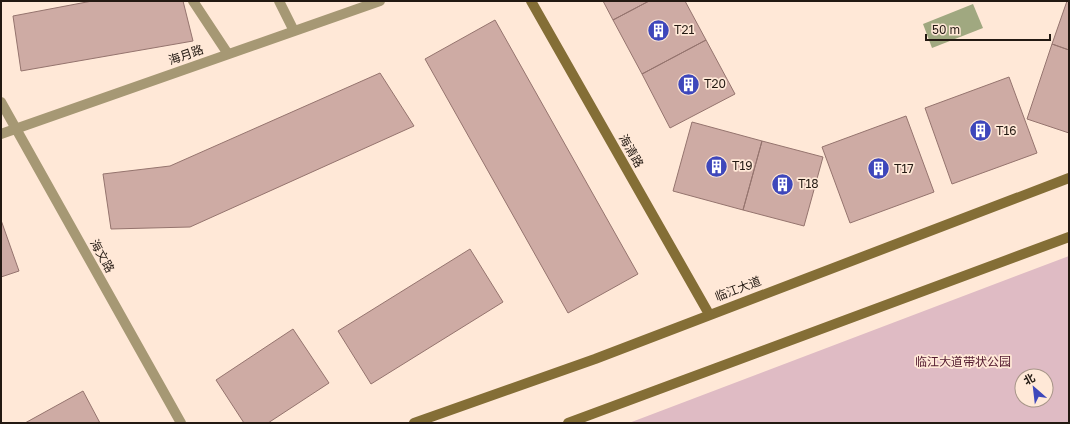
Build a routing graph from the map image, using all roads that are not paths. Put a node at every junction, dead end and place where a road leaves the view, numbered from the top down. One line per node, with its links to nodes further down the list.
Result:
1 (193, 1): 6 (street)
2 (279, 1): 5 (street)
3 (380, 1): 5 (street, 海月路)
4 (531, 1): 12 (main road, 海清路)
5 (294, 31): 6 (street, 海月路)
6 (228, 54): 8 (street, 海月路)
7 (1, 102): 8 (street, 海文路)
8 (16, 128): 9 (street, 海月路); 13 (street, 海文路)
9 (1, 134)
10 (1069, 178): 12 (main road, 临江大道)
11 (1069, 236): 15 (main road)
12 (709, 314): 14 (main road, 临江大道)
13 (181, 423)
14 (414, 423)
15 (568, 423)

